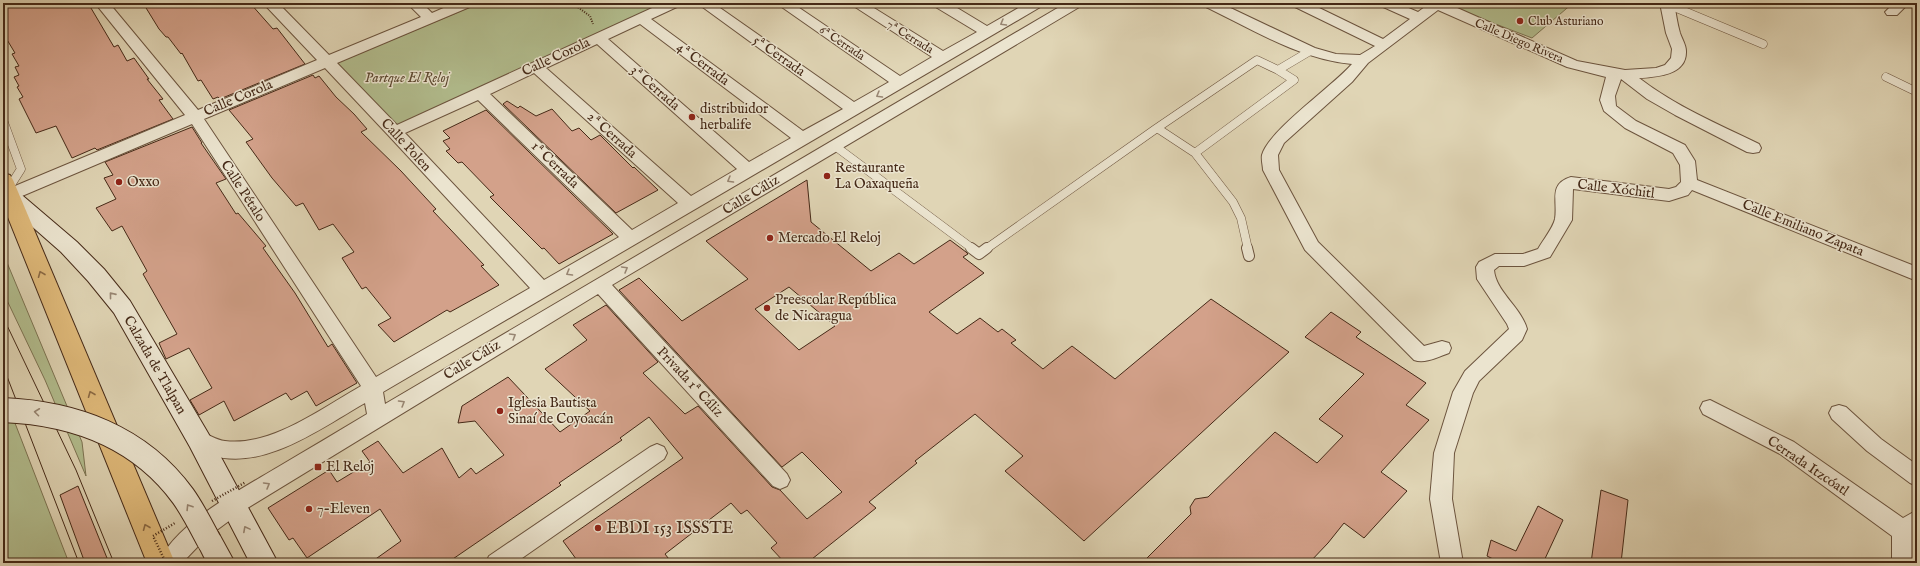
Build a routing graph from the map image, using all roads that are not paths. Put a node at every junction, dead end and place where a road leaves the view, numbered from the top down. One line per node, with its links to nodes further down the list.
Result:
1 (102, 3): 38 (street, Calle Pétalo)
2 (270, 3): 29 (street, Calle Polen)
3 (414, 3): 17 (street)
4 (467, 3): 17 (street, Calle Corola)
5 (674, 3): 18 (street, Calle Corola)
6 (704, 3): 37 (street, 5ª Cerrada)
7 (783, 3): 34 (street, 6ª Cerrada)
8 (856, 3): 26 (street, 7ª Cerrada)
9 (939, 3): 20 (street)
10 (1076, 3): 27 (street, Calle Cáliz)
11 (1209, 3): 25 (street)
12 (1298, 3): 23 (street)
13 (1386, 3): 19 (street)
14 (1031, 4): 20 (street, Calle Cáliz, one-way to 20)
15 (1438, 4): 19 (street, Calle Diego Rivera); 32 (street, Calle Diego Rivera)
16 (1667, 4): 22 (lane); 32 (street, Calle Diego Rivera)
17 (430, 18): 29 (street, Calle Corola)
18 (641, 18): 21 (street, Calle Corola); 42 (street, 4ª Cerrada)
19 (1419, 18): 23 (street, Calle Diego Rivera)
20 (987, 32): 24 (street, Calle Cáliz)
21 (598, 38): 30 (street, Calle Corola); 47 (street, 3ª Cerrada)
22 (1763, 44)
23 (1385, 45): 28 (street, Calle Diego Rivera)
24 (964, 46): 26 (street, Calle Cáliz); 27 (street)
25 (1310, 51): 28 (street); 31 (lane)
26 (943, 58): 34 (street, Calle Cáliz)
27 (983, 58): 43 (street, Calle Cáliz)
28 (1363, 60): 58 (street, Calle Diego Rivera)
29 (325, 62): 38 (street, Calle Corola); 41 (street, Calle Polen)
30 (536, 67): 36 (street, Calle Corola); 51 (street, 2ª Cerrada)
31 (1278, 70): 40 (lane); 45 (lane)
32 (1620, 75): 44 (street); 49 (street)
33 (1886, 77): 35 (lane)
34 (902, 82): 37 (street, Calle Cáliz, one-way to 37)
35 (1917, 92)
36 (480, 93): 41 (street, Calle Corola); 52 (street, 1ª Cerrada)
37 (854, 109): 42 (street, Calle Cáliz)
38 (194, 116): 50 (street, Calle Corola); 59 (street, Calle Pétalo)
39 (3, 120): 50 (lane)
40 (1157, 128): 43 (lane); 45 (lane)
41 (395, 132): 57 (street, Calle Polen)
42 (803, 139): 46 (street, Calle Cáliz)
43 (834, 146): 48 (street, Calle Cáliz)
44 (1753, 148)
45 (1195, 152): 54 (lane)
46 (768, 158): 47 (street, Calle Cáliz); 48 (street, Calle Cáliz)
47 (748, 170): 51 (street, Calle Cáliz, one-way to 51)
48 (787, 174): 53 (street, Calle Cáliz)
49 (1689, 183): 55 (street, Calle Emiliano Zapata); 75 (street, Calle Xóchitl)
50 (6, 189): 64 (street, Calzada de Tlalpan, one-way to 50); 70 (highway, one-way to 50)
51 (689, 204): 52 (street, Calle Cáliz)
52 (636, 235): 53 (street, 1ª Cerrada); 57 (street, Calle Cáliz, one-way to 57)
53 (660, 249): 56 (street, Calle Cáliz, one-way to 53)
54 (1250, 256)
55 (1917, 274)
56 (600, 284): 63 (street, Calle Cáliz, one-way to 56); 67 (street, Privada 1ª Cáliz)
57 (541, 289): 59 (street, Calle Cáliz)
58 (1442, 348)
59 (372, 388): 63 (street); 64 (street, Calle Cáliz)
60 (1710, 408): 69 (street, Cerrada Itzcóatl)
61 (3, 410): 72 (street, one-way to 61, bridge)
62 (1839, 413): 66 (street)
63 (377, 417): 68 (street, Calle Cáliz, one-way to 63)
64 (199, 440): 68 (street, Calzada de Tlalpan)
65 (657, 453): 74 (street)
66 (1917, 477)
67 (780, 480)
68 (233, 505): 71 (street, Calle Cáliz); 73 (street, Calzada de Tlalpan, one-way to 68)
69 (1910, 525): 76 (street)
70 (161, 563)
71 (169, 563)
72 (221, 563)
73 (264, 563)
74 (497, 563)
75 (1452, 563)
76 (1903, 563)

